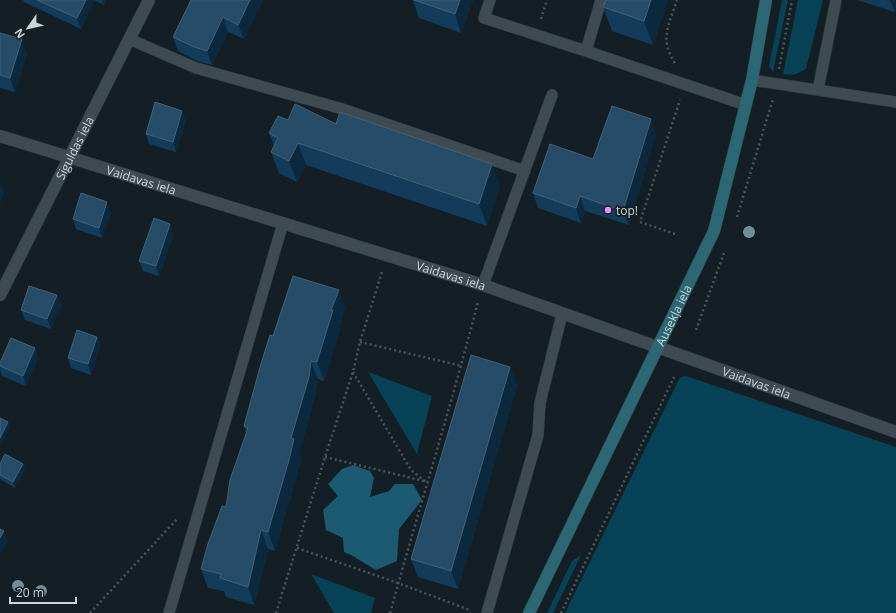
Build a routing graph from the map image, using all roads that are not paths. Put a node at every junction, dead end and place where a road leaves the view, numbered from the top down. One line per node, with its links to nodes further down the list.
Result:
1 (148, 0): 6 (street, Siguldas iela)
2 (490, 0): 7 (lane)
3 (600, 0): 7 (lane)
4 (766, 0): 8 (street, Ausekļa iela)
5 (836, 0): 9 (lane)
6 (129, 39): 14 (street, Siguldas iela); 15 (lane)
7 (586, 51): 12 (lane)
8 (752, 80): 9 (lane); 12 (street, Ausekļa iela)
9 (818, 90): 11 (lane)
10 (552, 95): 15 (lane)
11 (896, 102)
12 (746, 104): 20 (street, Ausekļa iela)
13 (0, 136): 14 (street, Vaidavas iela)
14 (71, 157): 16 (street, Vaidavas iela); 18 (street, Siguldas iela)
15 (525, 171): 17 (lane)
16 (283, 223): 17 (street, Vaidavas iela); 22 (lane)
17 (483, 285): 19 (street, Vaidavas iela)
18 (0, 295)
19 (562, 314): 20 (street, Vaidavas iela); 23 (lane)
20 (658, 348): 21 (street, Vaidavas iela); 24 (street, Ausekļa iela)
21 (896, 432)
22 (170, 613)
23 (487, 613)
24 (529, 613)

